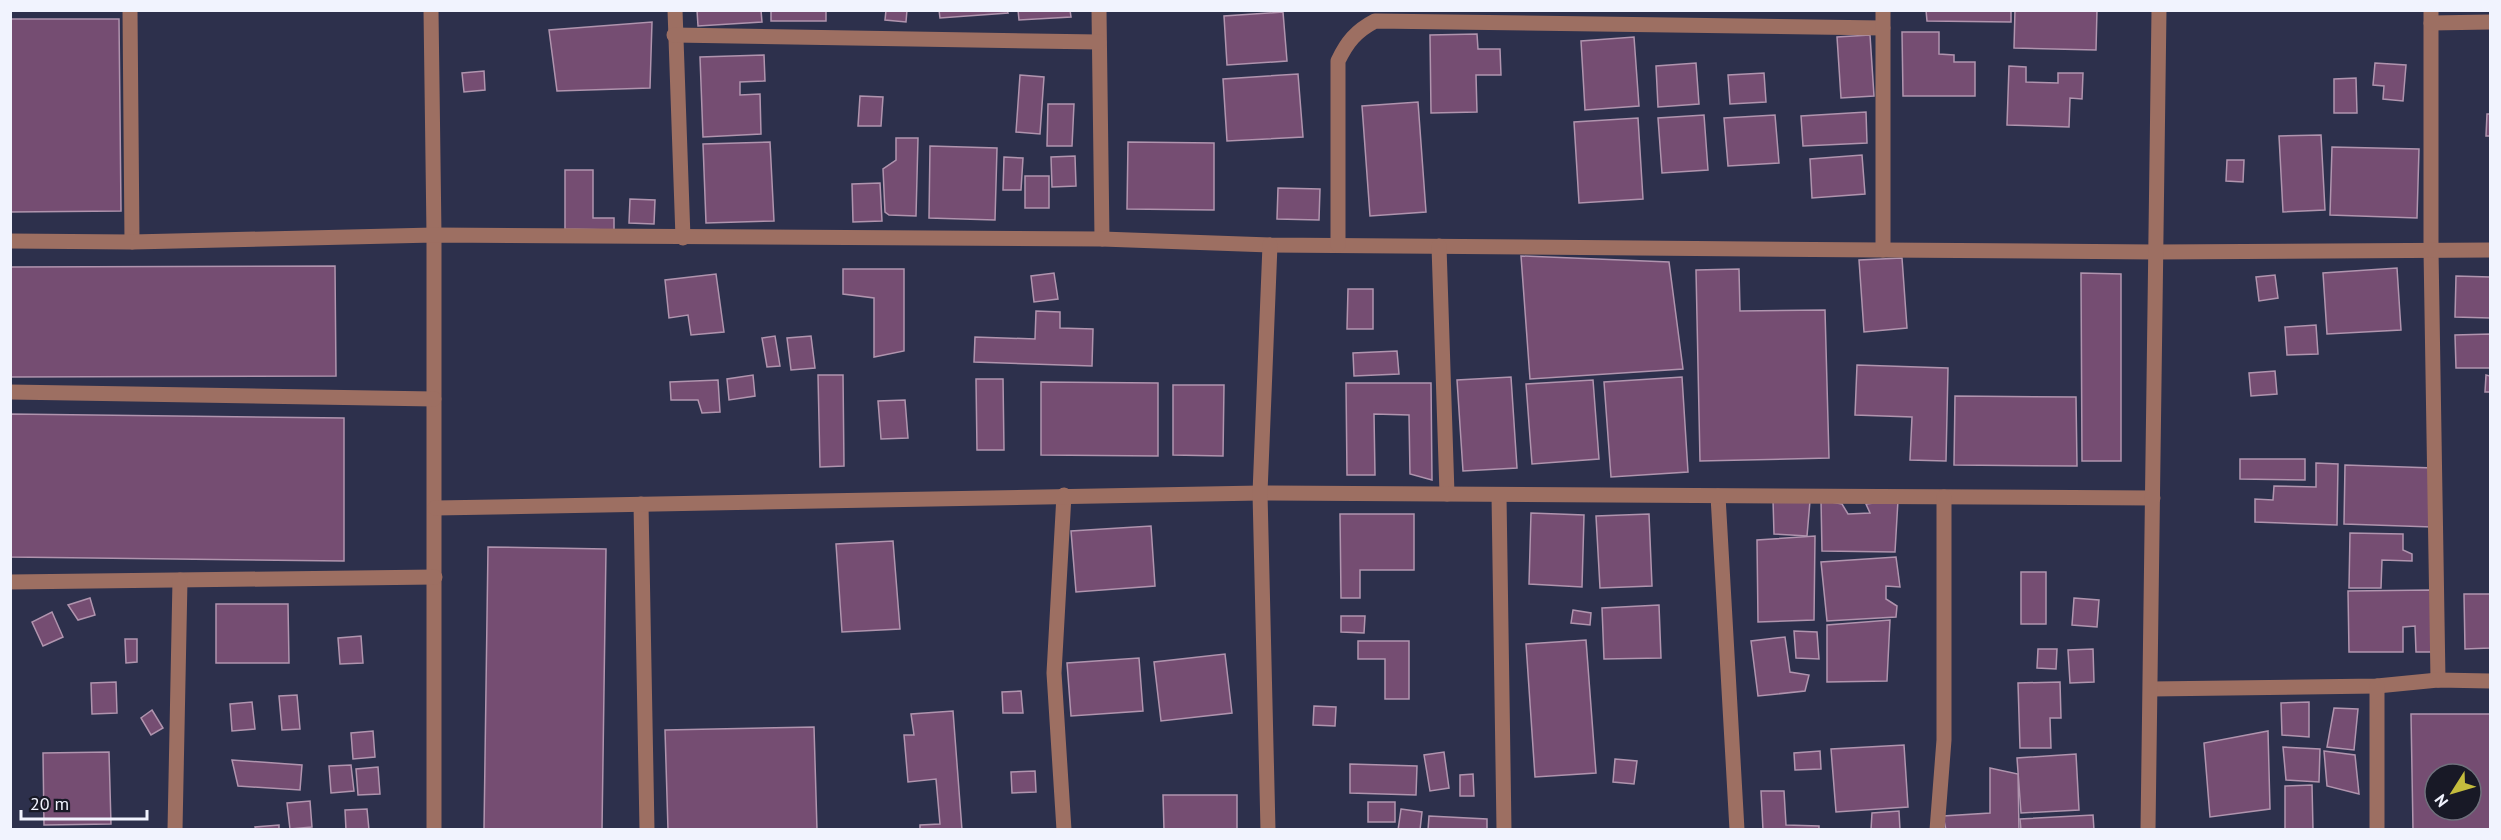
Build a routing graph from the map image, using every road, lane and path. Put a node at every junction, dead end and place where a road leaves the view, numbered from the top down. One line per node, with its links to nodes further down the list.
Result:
1 (130, 10): 17 (street)
2 (431, 10): 13 (street)
3 (675, 10): 11 (street)
4 (1099, 10): 12 (street)
5 (1883, 10): 10 (street)
6 (2159, 10): 24 (street)
7 (1450, 17): 10 (street); 19 (street)
8 (2431, 17): 9 (street); 22 (street)
9 (2490, 22)
10 (1883, 28): 21 (street)
11 (674, 35): 12 (street); 14 (street)
12 (1099, 42): 15 (street)
13 (434, 235): 14 (street); 17 (street); 26 (street)
14 (683, 237): 15 (street)
15 (1101, 239): 18 (street)
16 (10, 241): 17 (street)
17 (132, 242)
18 (1270, 245): 19 (street); 27 (street)
19 (1338, 245): 20 (street)
20 (1439, 246): 21 (street); 28 (street)
21 (1883, 250): 24 (street)
22 (2431, 250): 23 (street); 24 (street); 39 (street)
23 (2490, 250)
24 (2156, 252): 33 (street)
25 (10, 392): 26 (street)
26 (434, 399): 35 (street)
27 (1260, 493): 28 (street); 29 (street); 47 (street)
28 (1447, 494): 30 (street)
29 (1064, 495): 34 (street); 46 (street)
30 (1498, 495): 31 (street); 48 (street)
31 (1718, 496): 32 (street); 49 (street)
32 (1944, 497): 33 (street); 50 (street)
33 (2153, 498): 42 (street)
34 (641, 504): 35 (street); 45 (street)
35 (435, 508): 36 (street)
36 (435, 577): 37 (street); 44 (street)
37 (180, 580): 38 (street); 43 (street)
38 (10, 582)
39 (2438, 680): 40 (street); 41 (street)
40 (2490, 681)
41 (2377, 686): 42 (street); 52 (street)
42 (2151, 689): 51 (street)
43 (175, 830)
44 (434, 830)
45 (647, 830)
46 (1064, 830)
47 (1268, 830)
48 (1504, 830)
49 (1737, 830)
50 (1937, 830)
51 (2148, 830)
52 (2377, 830)

